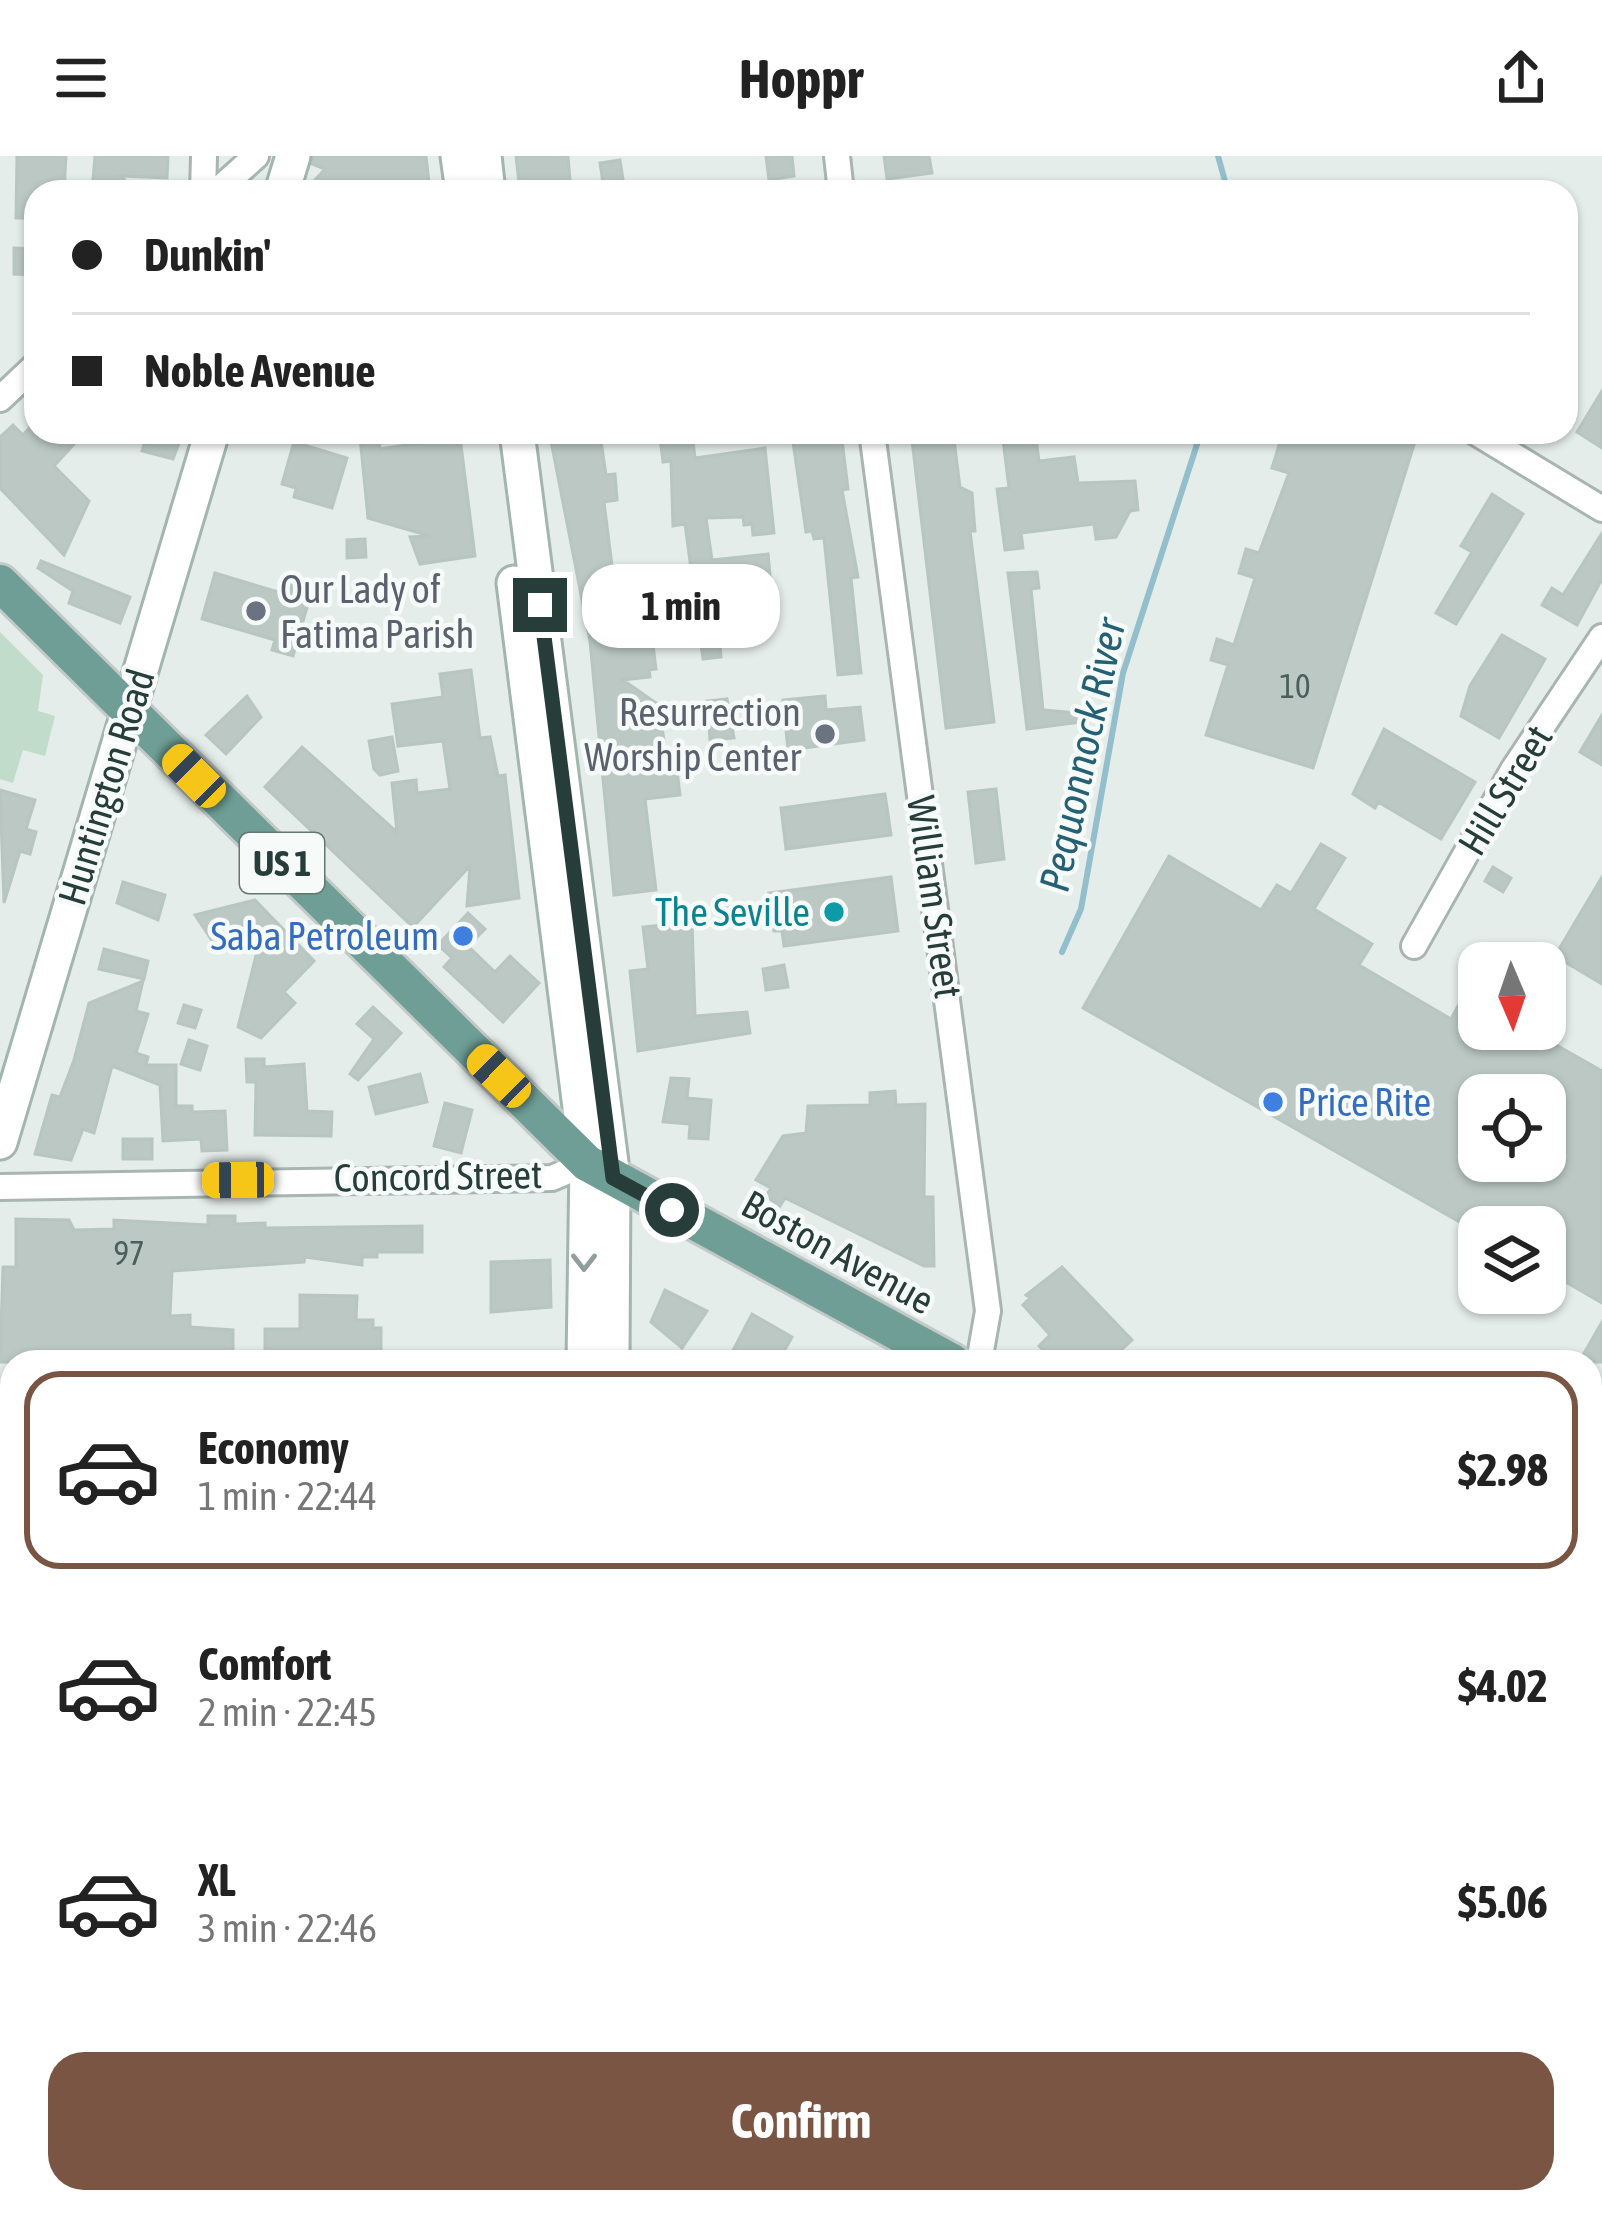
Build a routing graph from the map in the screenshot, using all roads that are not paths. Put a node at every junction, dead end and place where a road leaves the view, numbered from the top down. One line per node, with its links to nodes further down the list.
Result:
1 (256, 156): 2 (street)
2 (229, 180)
3 (24, 376): 4 (street)
4 (0, 399)
5 (208, 444): 13 (main road, Huntington Road)
6 (497, 444): 16 (main road)
7 (518, 444): 16 (main road)
8 (874, 444): 21 (street, William Street)
9 (1495, 444): 10 (street)
10 (1602, 509)
11 (0, 583): 13 (main road, Boston Avenue / US 1)
12 (1602, 637): 14 (street, Hill Street)
13 (129, 712): 15 (main road, Huntington Road); 16 (main road, Boston Avenue / US 1)
14 (1414, 946)
15 (0, 1142)
16 (600, 1170): 17 (street, Concord Street); 18 (main road, one-way to 18); 19 (main road); 20 (main road, Boston Avenue / US 1)
17 (0, 1187)
18 (585, 1350)
19 (611, 1350)
20 (930, 1350)
21 (982, 1350)

